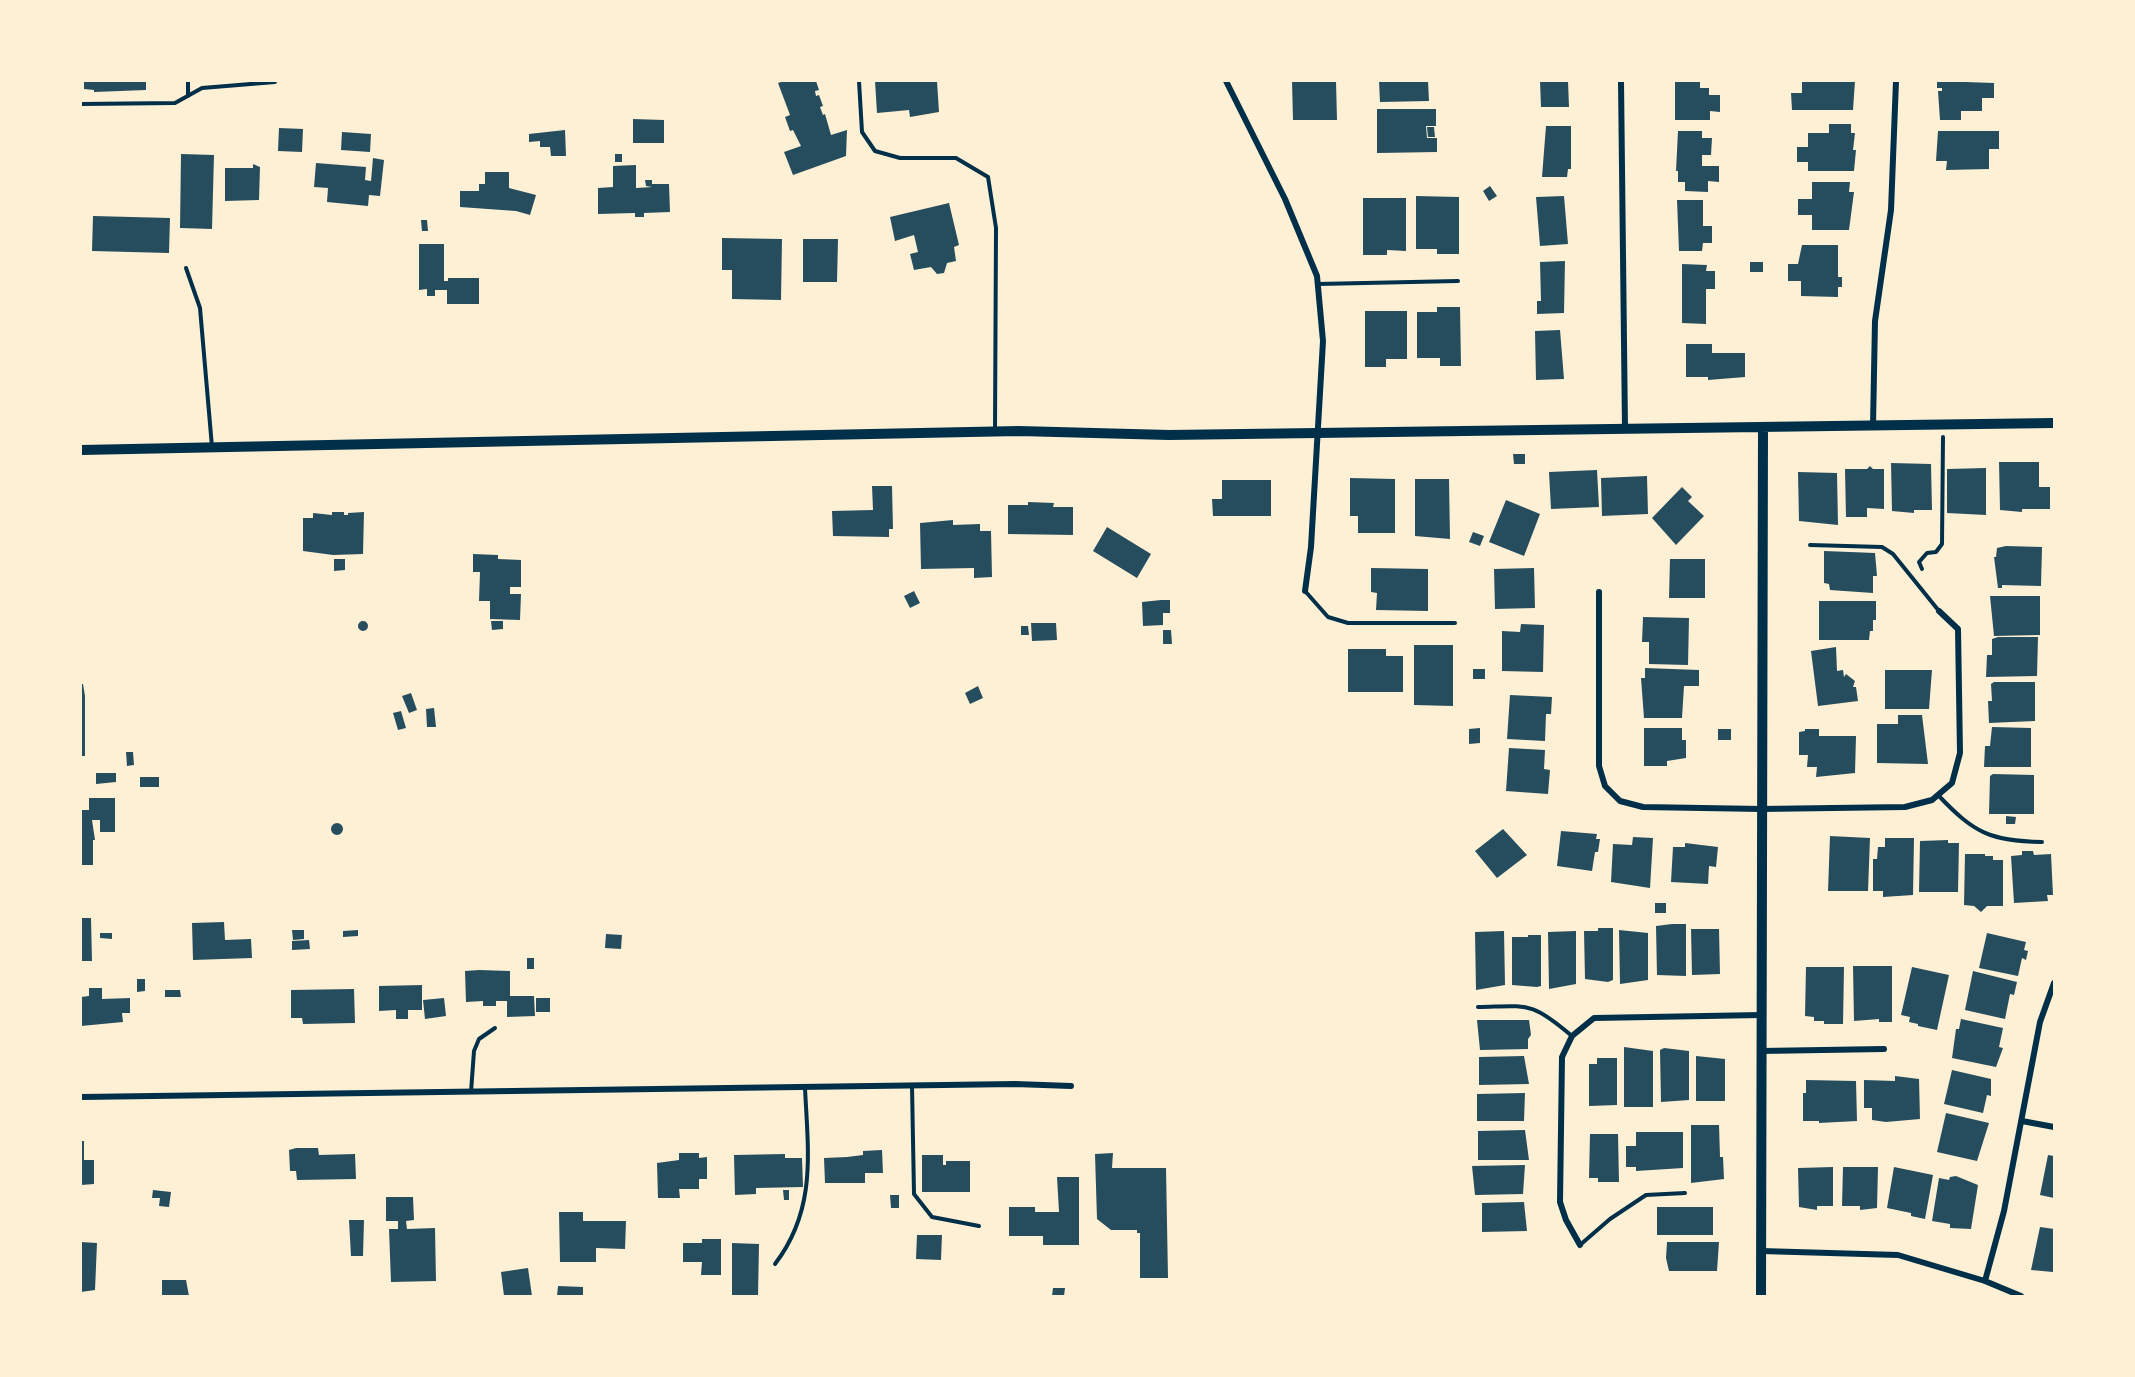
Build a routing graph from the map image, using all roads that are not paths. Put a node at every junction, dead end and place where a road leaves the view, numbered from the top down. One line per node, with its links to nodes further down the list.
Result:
1 (188, 81): 7 (lane)
2 (275, 81): 7 (lane)
3 (859, 81): 17 (lane)
4 (1226, 81): 11 (street)
5 (1621, 81): 15 (street)
6 (1896, 81): 13 (street)
7 (188, 96): 8 (lane)
8 (81, 104)
9 (186, 268): 18 (lane)
10 (1458, 281): 11 (lane)
11 (1317, 284): 16 (street)
12 (2054, 423): 13 (street)
13 (1873, 426): 14 (street)
14 (1763, 428): 15 (street); 26 (street)
15 (1625, 429): 16 (street)
16 (1318, 432): 17 (street); 21 (street)
17 (995, 433): 18 (street)
18 (212, 447): 19 (street)
19 (81, 450)
20 (1810, 545): 23 (lane)
21 (1305, 591): 24 (lane)
22 (1599, 592): 26 (street)
23 (1940, 611): 25 (street)
24 (1455, 623)
25 (1938, 795): 26 (street); 27 (lane)
26 (1761, 809): 30 (street)
27 (2042, 842)
28 (2054, 983): 40 (street)
29 (1478, 1007): 32 (lane)
30 (1761, 1015): 32 (street); 34 (street)
31 (495, 1028): 38 (lane)
32 (1572, 1036): 44 (street)
33 (1884, 1049): 34 (street)
34 (1761, 1051): 45 (street)
35 (912, 1085): 36 (street); 37 (street); 43 (lane)
36 (1071, 1086)
37 (805, 1087): 38 (street); 46 (lane)
38 (471, 1092): 39 (street)
39 (81, 1097)
40 (2022, 1121): 41 (street); 47 (street)
41 (2054, 1127)
42 (1684, 1193): 44 (lane)
43 (979, 1226)
44 (1580, 1245)
45 (1761, 1251): 47 (street); 48 (street)
46 (775, 1264)
47 (1985, 1281): 49 (street)
48 (1761, 1296)
49 (2022, 1296)

